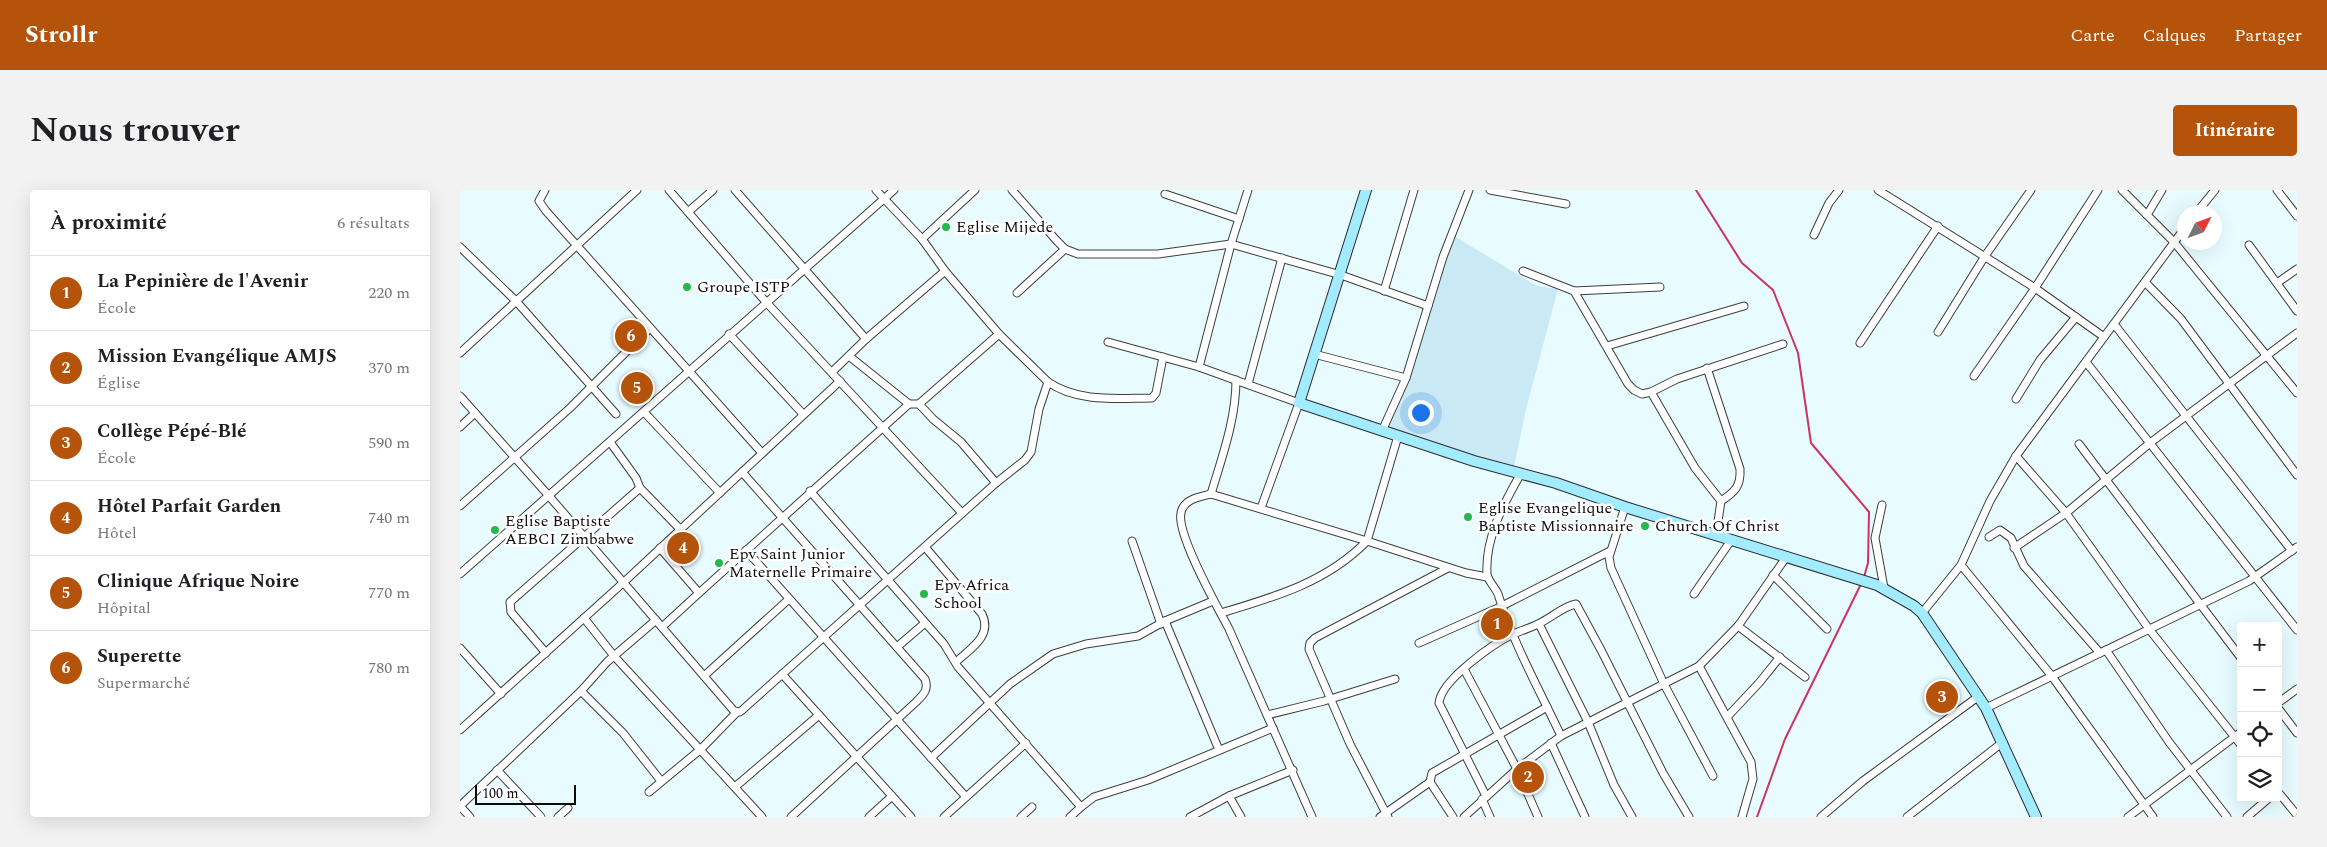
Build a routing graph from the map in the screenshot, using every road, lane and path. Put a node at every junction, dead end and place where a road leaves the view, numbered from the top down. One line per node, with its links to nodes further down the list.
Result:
1 (545, 190): 41 (street)
2 (637, 190): 41 (street)
3 (669, 190): 29 (street)
4 (713, 190): 29 (street)
5 (735, 190): 45 (street)
6 (876, 190): 26 (street)
7 (894, 190): 26 (street)
8 (975, 190): 36 (street)
9 (1012, 190): 42 (street)
10 (1248, 190): 32 (street)
11 (1366, 190): 49 (street)
12 (1414, 190): 54 (street)
13 (1469, 190): 59 (street)
14 (1490, 190): 27 (street)
15 (1839, 190): 34 (street)
16 (1878, 190): 25 (street)
17 (1891, 190): 25 (street)
18 (2031, 190): 43 (street)
19 (2098, 190): 53 (street)
20 (2162, 190): 30 (street)
21 (2215, 190): 28 (street)
22 (2277, 190): 31 (street)
23 (2127, 192): 30 (street)
24 (1165, 194): 32 (street)
25 (1886, 197): 33 (street)
26 (884, 199): 36 (street); 45 (street)
27 (1566, 204)
28 (2203, 205)
29 (688, 212): 58 (street)
30 (2147, 215): 37 (street)
31 (2297, 216)
32 (1239, 219): 38 (street)
33 (1938, 226): 43 (street); 72 (street)
34 (1814, 235)
35 (2177, 238): 37 (street)
36 (922, 239): 47 (street)
37 (2174, 242): 50 (street); 77 (street)
38 (1231, 244): 42 (street); 44 (street); 81 (street)
39 (2249, 245): 51 (street)
40 (460, 246): 57 (street)
41 (576, 246): 57 (street); 64 (street)
42 (1065, 249): 56 (street)
43 (1985, 256): 53 (street); 65 (street)
44 (1282, 258): 49 (street); 90 (street)
45 (803, 268): 58 (street); 70 (street)
46 (2297, 269): 51 (street)
47 (945, 271): 68 (street); 70 (street)
48 (1523, 271): 55 (street)
49 (1341, 275): 54 (street); 76 (street)
50 (2145, 282): 63 (street); 91 (street)
51 (2277, 283): 61 (street)
52 (1660, 287): 55 (street)
53 (2035, 288): 62 (street); 85 (street)
54 (1384, 290): 59 (street)
55 (1574, 291): 74 (street)
56 (1017, 293)
57 (516, 301): 75 (street); 92 (street)
58 (766, 302): 67 (street); 84 (street)
59 (1428, 306): 86 (street)
60 (1744, 306): 74 (street)
61 (2297, 311)
62 (2076, 317): 69 (street); 96 (street)
63 (2114, 324): 69 (street); 104 (street)
64 (650, 328): 83 (street); 92 (street)
65 (1938, 332)
66 (2297, 333): 77 (street)
67 (729, 334): 83 (street); 103 (street)
68 (999, 334): 89 (street); 99 (street)
69 (2104, 337): 80 (street)
70 (866, 339): 78 (street)
71 (1108, 342): 79 (street)
72 (1860, 343)
73 (1783, 344): 82 (street)
74 (1607, 346): 93 (street)
75 (460, 353)
76 (1314, 354): 86 (street); 97 (street)
77 (2268, 355): 91 (street); 94 (street)
78 (849, 356): 84 (street); 98 (street)
79 (1163, 357): 81 (street); 89 (street)
80 (2086, 362): 111 (street); 113 (street)
81 (1199, 367): 88 (street)
82 (1707, 368): 93 (street); 125 (street)
83 (689, 371): 100 (street); 112 (street)
84 (832, 372): 87 (street)
85 (1974, 376)
86 (1406, 378): 107 (street)
87 (840, 380): 103 (street); 106 (street)
88 (1236, 380): 90 (street); 123 (street)
89 (1048, 382): 119 (street)
90 (1248, 384): 97 (street)
91 (2229, 385): 104 (street); 117 (street)
92 (591, 387): 102 (street); 114 (street)
93 (1651, 392): 125 (street)
94 (2297, 393)
95 (460, 396): 101 (street)
96 (2016, 399)
97 (1299, 403): 107 (street); 129 (street)
98 (909, 404): 99 (street); 106 (street)
99 (919, 404): 119 (street)
100 (644, 412): 109 (street); 122 (street)
101 (475, 413): 105 (street); 114 (street)
102 (616, 414)
103 (803, 414): 112 (street)
104 (2187, 416): 111 (street); 143 (street)
105 (460, 427)
106 (882, 427): 121 (street); 130 (street)
107 (1382, 432): 108 (street)
108 (1398, 436): 116 (street); 139 (street)
109 (610, 442): 120 (street); 124 (street)
110 (2079, 444): 118 (street)
111 (2150, 444): 118 (street); 152 (street)
112 (762, 453): 115 (street)
113 (2016, 456): 131 (street); 147 (street)
114 (516, 458): 124 (street); 127 (street)
115 (742, 472): 122 (street); 132 (street)
116 (1520, 475): 128 (street); 151 (street)
117 (2297, 475)
118 (2106, 479): 131 (street); 160 (street)
119 (996, 482): 130 (street)
120 (640, 488): 133 (street); 136 (street)
121 (810, 491): 132 (street); 153 (street)
122 (720, 493): 133 (street)
123 (1211, 494): 129 (street); 159 (street)
124 (549, 496): 136 (street); 149 (street)
125 (1721, 500): 134 (street)
126 (1882, 505): 155 (street)
127 (460, 506)
128 (1625, 507): 134 (street); 145 (street)
129 (1261, 508): 139 (street)
130 (962, 513): 140 (street)
131 (2066, 513): 142 (street); 173 (street)
132 (782, 516): 144 (street); 161 (street)
133 (680, 530): 141 (street)
134 (1716, 535): 137 (street)
135 (1990, 537): 142 (street)
136 (585, 538): 154 (street); 181 (street)
137 (1732, 539): 146 (street); 157 (street)
138 (1132, 541): 168 (street)
139 (1367, 541): 148 (street); 163 (street)
140 (925, 547): 153 (street); 185 (street)
141 (660, 548): 154 (street); 156 (street)
142 (2014, 548): 180 (street)
143 (2294, 549): 152 (street)
144 (746, 550): 156 (street); 158 (street)
145 (1610, 551): 162 (street); 193 (street)
146 (1786, 556): 150 (street); 155 (street)
147 (1961, 565): 164 (street); 189 (street)
148 (1448, 568): 151 (street); 198 (street)
149 (460, 574)
150 (1773, 575): 170 (street); 172 (street)
151 (1487, 577): 162 (street)
152 (2256, 577): 160 (street); 174 (street)
153 (888, 580): 161 (street); 167 (street)
154 (624, 582): 165 (street); 166 (street)
155 (1884, 588): 164 (street)
156 (699, 593): 171 (street)
157 (1694, 594)
158 (789, 600): 176 (street); 190 (street)
159 (1213, 601): 163 (street); 168 (street)
160 (2200, 604): 173 (street); 182 (street)
161 (859, 606): 176 (street); 178 (street)
162 (1500, 607): 175 (street); 177 (street)
163 (1221, 613): 207 (street)
164 (1922, 613): 197 (street)
165 (584, 618): 181 (street); 183 (street)
166 (656, 620): 171 (street); 183 (street)
167 (925, 622): 178 (street); 185 (street)
168 (1163, 623): 201 (street); 223 (street)
169 (1540, 624): 175 (street); 200 (street); 210 (street)
170 (1738, 626): 184 (street); 186 (street)
171 (662, 627): 190 (street)
172 (1827, 629)
173 (2149, 629): 180 (street); 217 (street)
174 (2297, 630)
175 (1512, 635): 187 (street); 202 (street)
176 (822, 637): 188 (street); 209 (street)
177 (1419, 643)
178 (897, 646): 209 (street)
179 (460, 648): 196 (street)
180 (2103, 651): 189 (street); 230 (street)
181 (546, 653): 196 (street)
182 (2237, 653)
183 (614, 656): 195 (street); 222 (street)
184 (1780, 657): 191 (street); 208 (street)
185 (956, 662): 201 (street)
186 (1699, 666): 193 (street); 208 (street)
187 (1464, 669): 214 (street); 224 (street)
188 (782, 674): 204 (street); 206 (street)
189 (2051, 675): 203 (street); 242 (street)
190 (704, 676): 204 (street)
191 (1805, 677)
192 (1395, 679): 198 (street)
193 (1664, 684): 200 (street); 231 (street)
194 (2297, 689): 199 (street)
195 (581, 691): 228 (street); 232 (street)
196 (501, 694): 212 (street)
197 (1979, 696): 203 (street); 270 (street)
198 (1331, 698): 207 (street); 248 (street)
199 (2282, 700)
200 (1628, 701): 210 (street); 268 (street)
201 (990, 703): 220 (street); 226 (street)
202 (1547, 707): 214 (street); 216 (street)
203 (1986, 708): 219 (street)
204 (737, 712): 222 (street)
205 (2281, 712): 213 (street)
206 (819, 715): 225 (street); 234 (street)
207 (1267, 716): 211 (street)
208 (1728, 716): 269 (street)
209 (896, 720): 225 (street); 226 (street)
210 (1588, 722): 216 (street); 267 (street)
211 (1273, 728): 223 (street); 229 (street)
212 (460, 730)
213 (2297, 733)
214 (1499, 735): 224 (street); 227 (street)
215 (2237, 735): 217 (street)
216 (1561, 736): 221 (street)
217 (2234, 737): 218 (street); 230 (street)
218 (2237, 740)
219 (2003, 742): 271 (street); 272 (street)
220 (1026, 743): 240 (street); 245 (street)
221 (1551, 743): 227 (street); 266 (street)
222 (701, 749): 232 (street); 234 (street)
223 (1219, 750): 245 (street)
224 (1464, 754): 233 (street); 238 (street)
225 (856, 756): 236 (street); 253 (street)
226 (931, 758): 240 (street)
227 (1517, 769): 238 (street); 265 (street)
228 (497, 770): 243 (street); 250 (street)
229 (1292, 770): 237 (street); 261 (street)
230 (2190, 770): 242 (street); 275 (street)
231 (1713, 776)
232 (661, 781): 235 (street)
233 (1430, 782): 248 (street); 262 (street)
234 (735, 787): 252 (street)
235 (649, 792)
236 (892, 796): 254 (street); 255 (street)
237 (1229, 796): 259 (street); 260 (street)
238 (1484, 797): 263 (street); 264 (street)
239 (2282, 797): 247 (street)
240 (966, 798): 256 (street)
241 (2264, 802): 276 (street)
242 (2144, 805): 273 (street); 274 (street)
243 (460, 806): 249 (street)
244 (1032, 807): 257 (street)
245 (1081, 807): 258 (street)
246 (568, 808): 251 (street)
247 (2297, 815)
248 (1385, 816)
249 (470, 817)
250 (541, 817)
251 (558, 817)
252 (762, 817)
253 (791, 817)
254 (869, 817)
255 (911, 817)
256 (944, 817)
257 (1021, 817)
258 (1070, 817)
259 (1190, 817)
260 (1241, 817)
261 (1312, 817)
262 (1453, 817)
263 (1464, 817)
264 (1490, 817)
265 (1538, 817)
266 (1585, 817)
267 (1632, 817)
268 (1689, 817)
269 (1742, 817)
270 (1821, 817)
271 (1906, 817)
272 (2036, 817)
273 (2128, 817)
274 (2153, 817)
275 (2227, 817)
276 (2247, 817)

